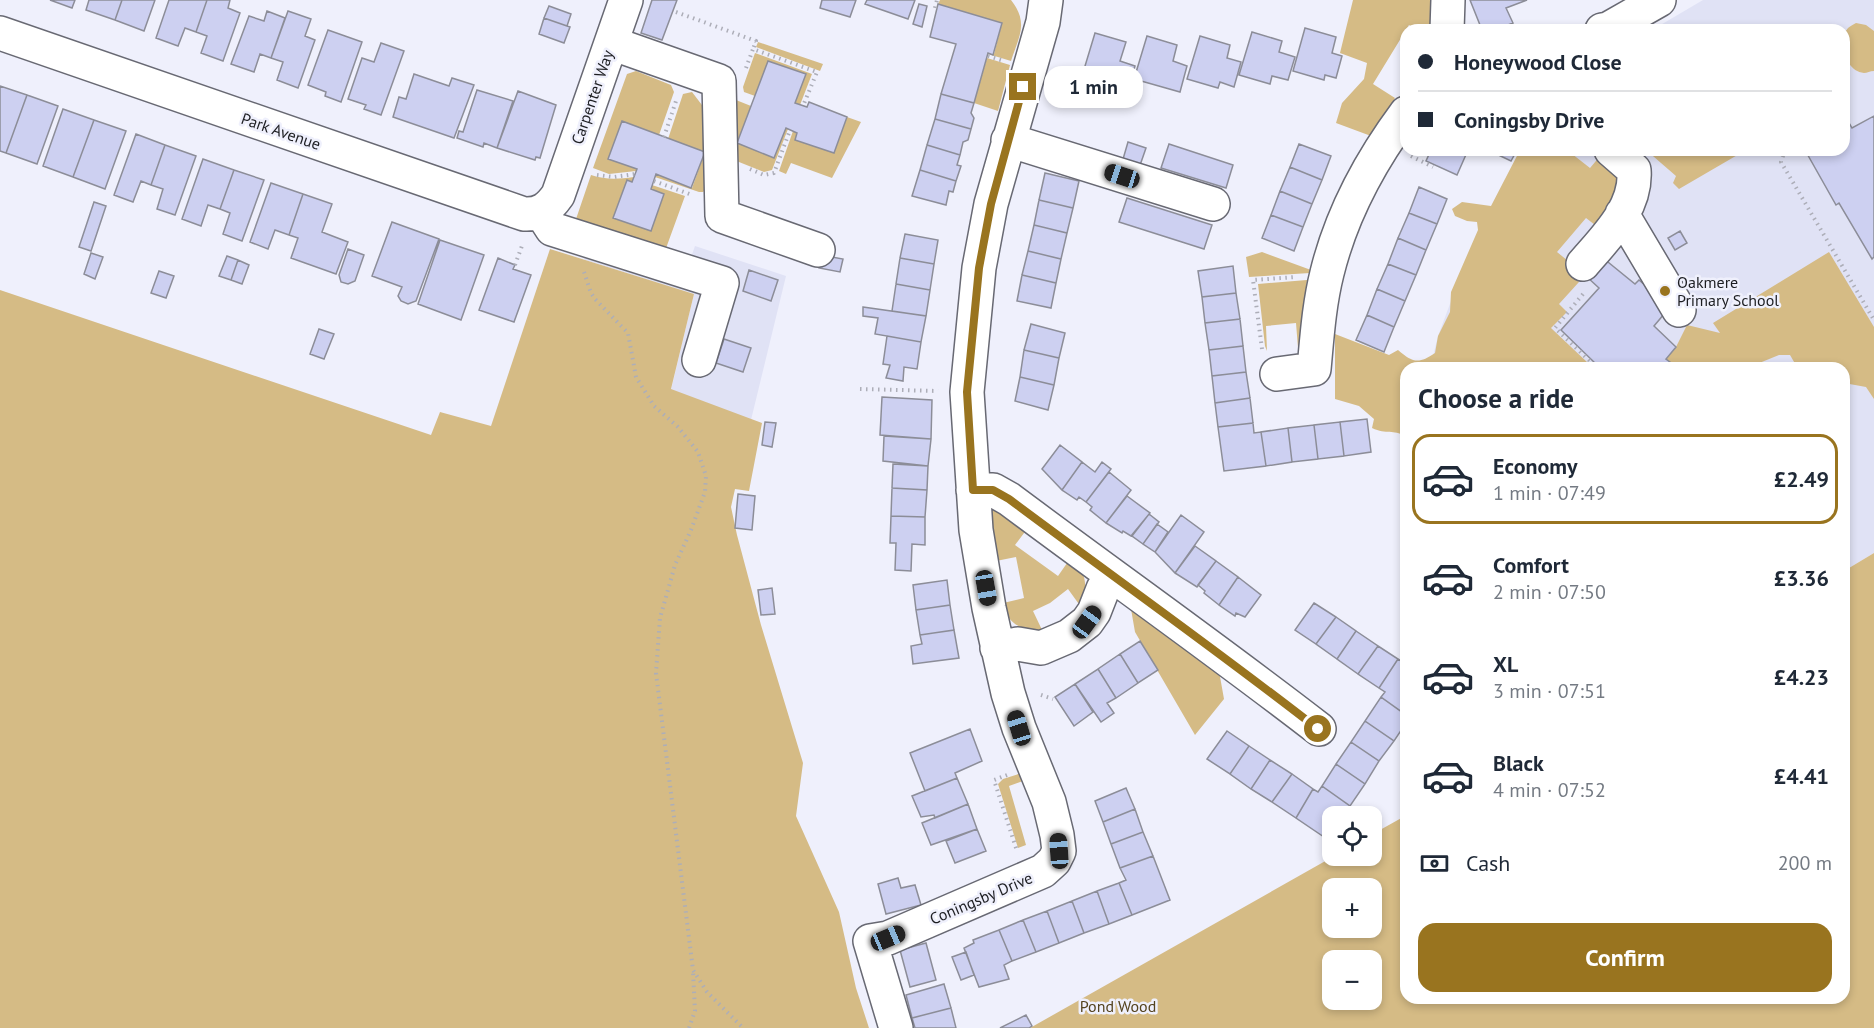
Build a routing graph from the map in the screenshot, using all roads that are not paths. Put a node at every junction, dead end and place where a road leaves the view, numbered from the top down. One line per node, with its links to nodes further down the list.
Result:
1 (626, 0): 8 (street, Carpenter Way)
2 (1046, 0): 10 (street, Coningsby Drive)
3 (1448, 0): 5 (street)
4 (1659, 0): 6 (street)
5 (1447, 24)
6 (1617, 24)
7 (0, 33): 13 (street, Park Avenue)
8 (611, 43): 13 (street, Carpenter Way); 15 (street)
9 (1400, 121): 19 (street)
10 (1008, 140): 12 (street); 20 (street, Coningsby Drive)
11 (1618, 156): 14 (street)
12 (1213, 204)
13 (542, 214): 18 (street)
14 (1622, 214): 16 (street); 17 (street)
15 (818, 250)
16 (1582, 264)
17 (1679, 310)
18 (699, 360)
19 (1277, 374)
20 (973, 490): 21 (street); 22 (street, Coningsby Drive)
21 (1112, 576): 22 (street); 23 (street)
22 (997, 648): 24 (street, Coningsby Drive)
23 (1318, 729)
24 (896, 1028)

